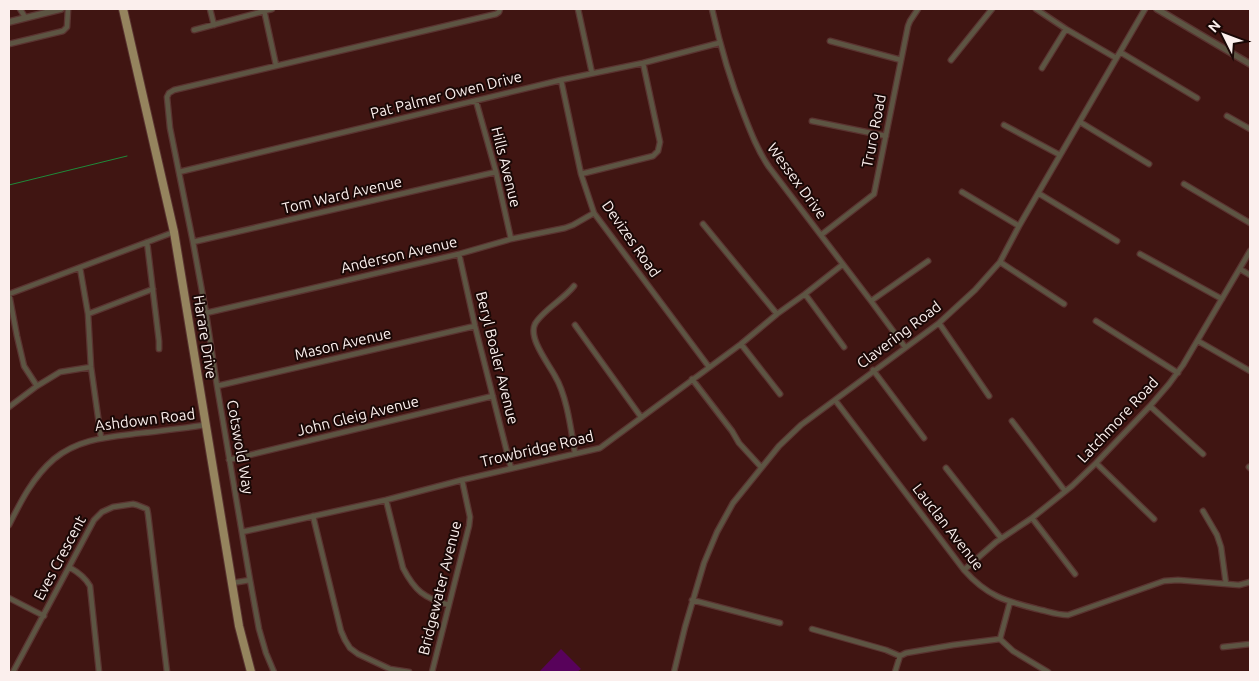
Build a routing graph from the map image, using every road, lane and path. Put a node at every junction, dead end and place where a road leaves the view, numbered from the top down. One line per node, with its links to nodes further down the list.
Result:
1 (20, 9): 16 (street)
2 (61, 9): 16 (street)
3 (68, 9): 23 (street)
4 (123, 9): 54 (main road, Harare Drive)
5 (210, 9): 18 (street)
6 (272, 9): 15 (street)
7 (500, 9): 30 (street)
8 (578, 9): 32 (street)
9 (712, 9): 22 (street, Wessex Drive)
10 (918, 9): 26 (street, Truro Road)
11 (992, 9): 27 (street)
12 (1036, 9): 19 (street)
13 (1145, 9): 24 (street, Clavering Road)
14 (1157, 9): 29 (street)
15 (264, 10): 18 (street); 30 (street)
16 (25, 17): 17 (street)
17 (9, 22)
18 (214, 25): 20 (street)
19 (1066, 29): 25 (street); 31 (street)
20 (194, 30)
21 (830, 41): 26 (street)
22 (719, 42): 28 (street, Pat Palmer Owen Drive); 55 (street, Wessex Drive)
23 (9, 44)
24 (1120, 52): 25 (street, Clavering Road); 34 (street)
25 (1116, 58): 38 (street, Clavering Road)
26 (901, 60): 41 (street, Truro Road)
27 (951, 60)
28 (643, 63): 32 (street, Pat Palmer Owen Drive); 46 (street)
29 (1250, 64)
30 (276, 66): 44 (street, Cotswold Way)
31 (1042, 68)
32 (592, 73): 33 (street, Pat Palmer Owen Drive)
33 (561, 80): 35 (street, Pat Palmer Owen Drive); 46 (street, Devizes Road)
34 (1197, 98)
35 (476, 101): 44 (street, Pat Palmer Owen Drive); 45 (street, Hills Avenue)
36 (1227, 116): 40 (street)
37 (812, 121): 41 (street)
38 (1080, 122): 42 (street, Clavering Road); 43 (street)
39 (1004, 125): 42 (street)
40 (1250, 129)
41 (886, 136): 55 (street, Truro Road)
42 (1060, 155): 49 (street, Clavering Road)
43 (1149, 164)
44 (179, 172): 59 (street, Cotswold Way)
45 (496, 172): 56 (street, Hills Avenue); 59 (street, Tom Ward Avenue)
46 (580, 174): 50 (street, Devizes Road)
47 (1184, 184): 52 (street)
48 (962, 192): 53 (street)
49 (1038, 193): 53 (street, Clavering Road); 57 (street)
50 (594, 213): 56 (street, Anderson Avenue); 89 (street, Devizes Road)
51 (702, 224): 78 (street)
52 (1250, 224)
53 (1018, 226): 64 (street, Clavering Road)
54 (174, 232): 58 (street); 104 (main road, Harare Drive)
55 (821, 235): 65 (street, Wessex Drive)
56 (511, 239): 61 (street, Anderson Avenue)
57 (1117, 241)
58 (147, 242): 66 (street); 70 (street)
59 (194, 242): 76 (street, Cotswold Way)
60 (1250, 251): 67 (street, Latchmore Road)
61 (459, 254): 76 (street, Anderson Avenue); 82 (street, Beryl Boaler Avenue)
62 (1140, 254): 73 (street)
63 (928, 261): 74 (street)
64 (1000, 262): 75 (street); 80 (street, Clavering Road)
65 (842, 264): 72 (street, Trowbridge Road); 74 (street, Wessex Drive)
66 (80, 268): 71 (street); 77 (street)
67 (1240, 269): 68 (street); 73 (street, Latchmore Road)
68 (1250, 275)
69 (574, 286): 107 (street)
70 (153, 289): 77 (street); 87 (street)
71 (9, 294): 94 (street)
72 (805, 294): 78 (street, Trowbridge Road); 85 (street)
73 (1222, 299): 83 (street, Latchmore Road)
74 (871, 301): 86 (street, Wessex Drive)
75 (1064, 304)
76 (206, 313): 95 (street, Cotswold Way)
77 (88, 314): 88 (street)
78 (777, 314): 84 (street, Trowbridge Road)
79 (1096, 321): 92 (street)
80 (939, 323): 86 (street, Clavering Road); 98 (street)
81 (575, 325): 102 (street)
82 (475, 326): 95 (street, Mason Avenue); 97 (street, Beryl Boaler Avenue)
83 (1198, 341): 91 (street); 92 (street, Latchmore Road)
84 (740, 344): 89 (street, Trowbridge Road); 96 (street)
85 (844, 347)
86 (905, 347): 90 (street, Clavering Road)
87 (159, 348)
88 (91, 367): 94 (street); 105 (street)
89 (708, 367): 93 (street, Trowbridge Road)
90 (873, 370): 99 (street, Clavering Road); 106 (street)
91 (1250, 372)
92 (1178, 373): 100 (street, Latchmore Road)
93 (692, 379): 102 (street, Trowbridge Road); 112 (street)
94 (37, 386): 101 (street)
95 (217, 386): 109 (street, Cotswold Way)
96 (780, 394)
97 (493, 396): 109 (street, John Gleig Avenue); 111 (street, Beryl Boaler Avenue)
98 (989, 396)
99 (835, 400): 112 (street, Clavering Road); 125 (street, Lauclan Avenue)
100 (1150, 406): 108 (street); 110 (street, Latchmore Road)
101 (9, 407)
102 (641, 416): 107 (street, Trowbridge Road)
103 (1012, 421): 115 (street)
104 (205, 425): 105 (street, Ashdown Road); 129 (main road, Harare Drive)
105 (101, 438): 121 (street, Ashdown Road)
106 (924, 438)
107 (575, 454): 111 (street, Trowbridge Road)
108 (1203, 454)
109 (229, 460): 122 (street, Cotswold Way)
110 (1096, 463): 115 (street, Latchmore Road); 120 (street)
111 (511, 468): 114 (street, Trowbridge Road)
112 (761, 468): 132 (street, Clavering Road)
113 (946, 468): 123 (street)
114 (462, 480): 116 (street, Trowbridge Road); 134 (street, Bridgewater Avenue)
115 (1066, 491): 119 (street, Latchmore Road)
116 (386, 500): 118 (street, Trowbridge Road); 134 (street)
117 (1203, 511): 130 (street)
118 (313, 516): 122 (street, Trowbridge Road); 142 (street)
119 (1032, 518): 123 (street, Latchmore Road); 126 (street)
120 (1154, 519)
121 (9, 525)
122 (242, 532): 127 (street, Cotswold Way)
123 (1001, 538): 125 (street, Latchmore Road)
124 (69, 567): 135 (street, Eves Crescent); 144 (street); 145 (street, Eves Crescent)
125 (964, 570): 133 (street, Lauclan Avenue)
126 (1075, 574)
127 (250, 580): 129 (street); 147 (street, Cotswold Way)
128 (1250, 582): 130 (street, Lauclan Avenue)
129 (231, 584): 146 (main road, Harare Drive)
130 (1226, 584): 133 (street, Lauclan Avenue)
131 (9, 598): 135 (street)
132 (692, 600): 136 (street); 150 (street, Clavering Road)
133 (1010, 602): 138 (street)
134 (449, 605): 149 (street, Bridgewater Avenue)
135 (44, 616): 143 (street, Eves Crescent)
136 (780, 623)
137 (812, 629): 141 (street)
138 (1000, 639): 141 (street); 152 (street)
139 (1250, 644): 140 (street)
140 (1223, 647)
141 (900, 656): 151 (street)
142 (389, 670): 148 (street)
143 (13, 672)
144 (99, 672)
145 (167, 672)
146 (250, 672)
147 (274, 672)
148 (409, 672)
149 (432, 672)
150 (674, 672)
151 (895, 672)
152 (1048, 672)

